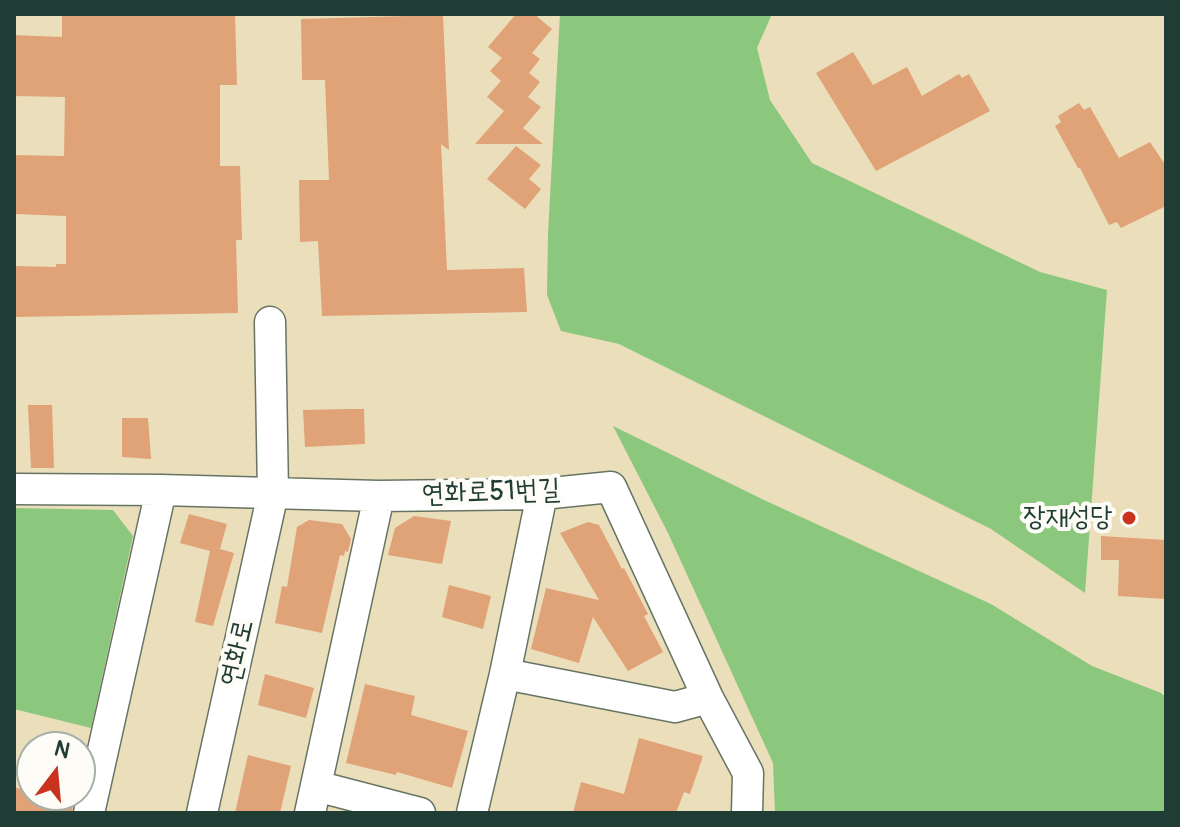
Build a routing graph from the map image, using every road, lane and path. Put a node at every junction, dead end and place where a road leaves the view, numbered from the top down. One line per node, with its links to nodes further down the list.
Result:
1 (270, 322): 4 (street, 연화로)
2 (14, 489): 3 (street, 연화로51번길)
3 (161, 490): 4 (street, 연화로51번길); 10 (street)
4 (273, 493): 6 (street, 연화로51번길); 11 (street, 연화로)
5 (542, 494): 6 (street, 연화로51번길); 7 (street); 8 (street, 연화로51번길)
6 (379, 496): 9 (street)
7 (505, 674): 8 (street); 13 (street)
8 (708, 698): 14 (street, 연화로51번길)
9 (313, 800): 12 (street)
10 (89, 813)
11 (202, 813)
12 (420, 813)
13 (472, 813)
14 (747, 813)

